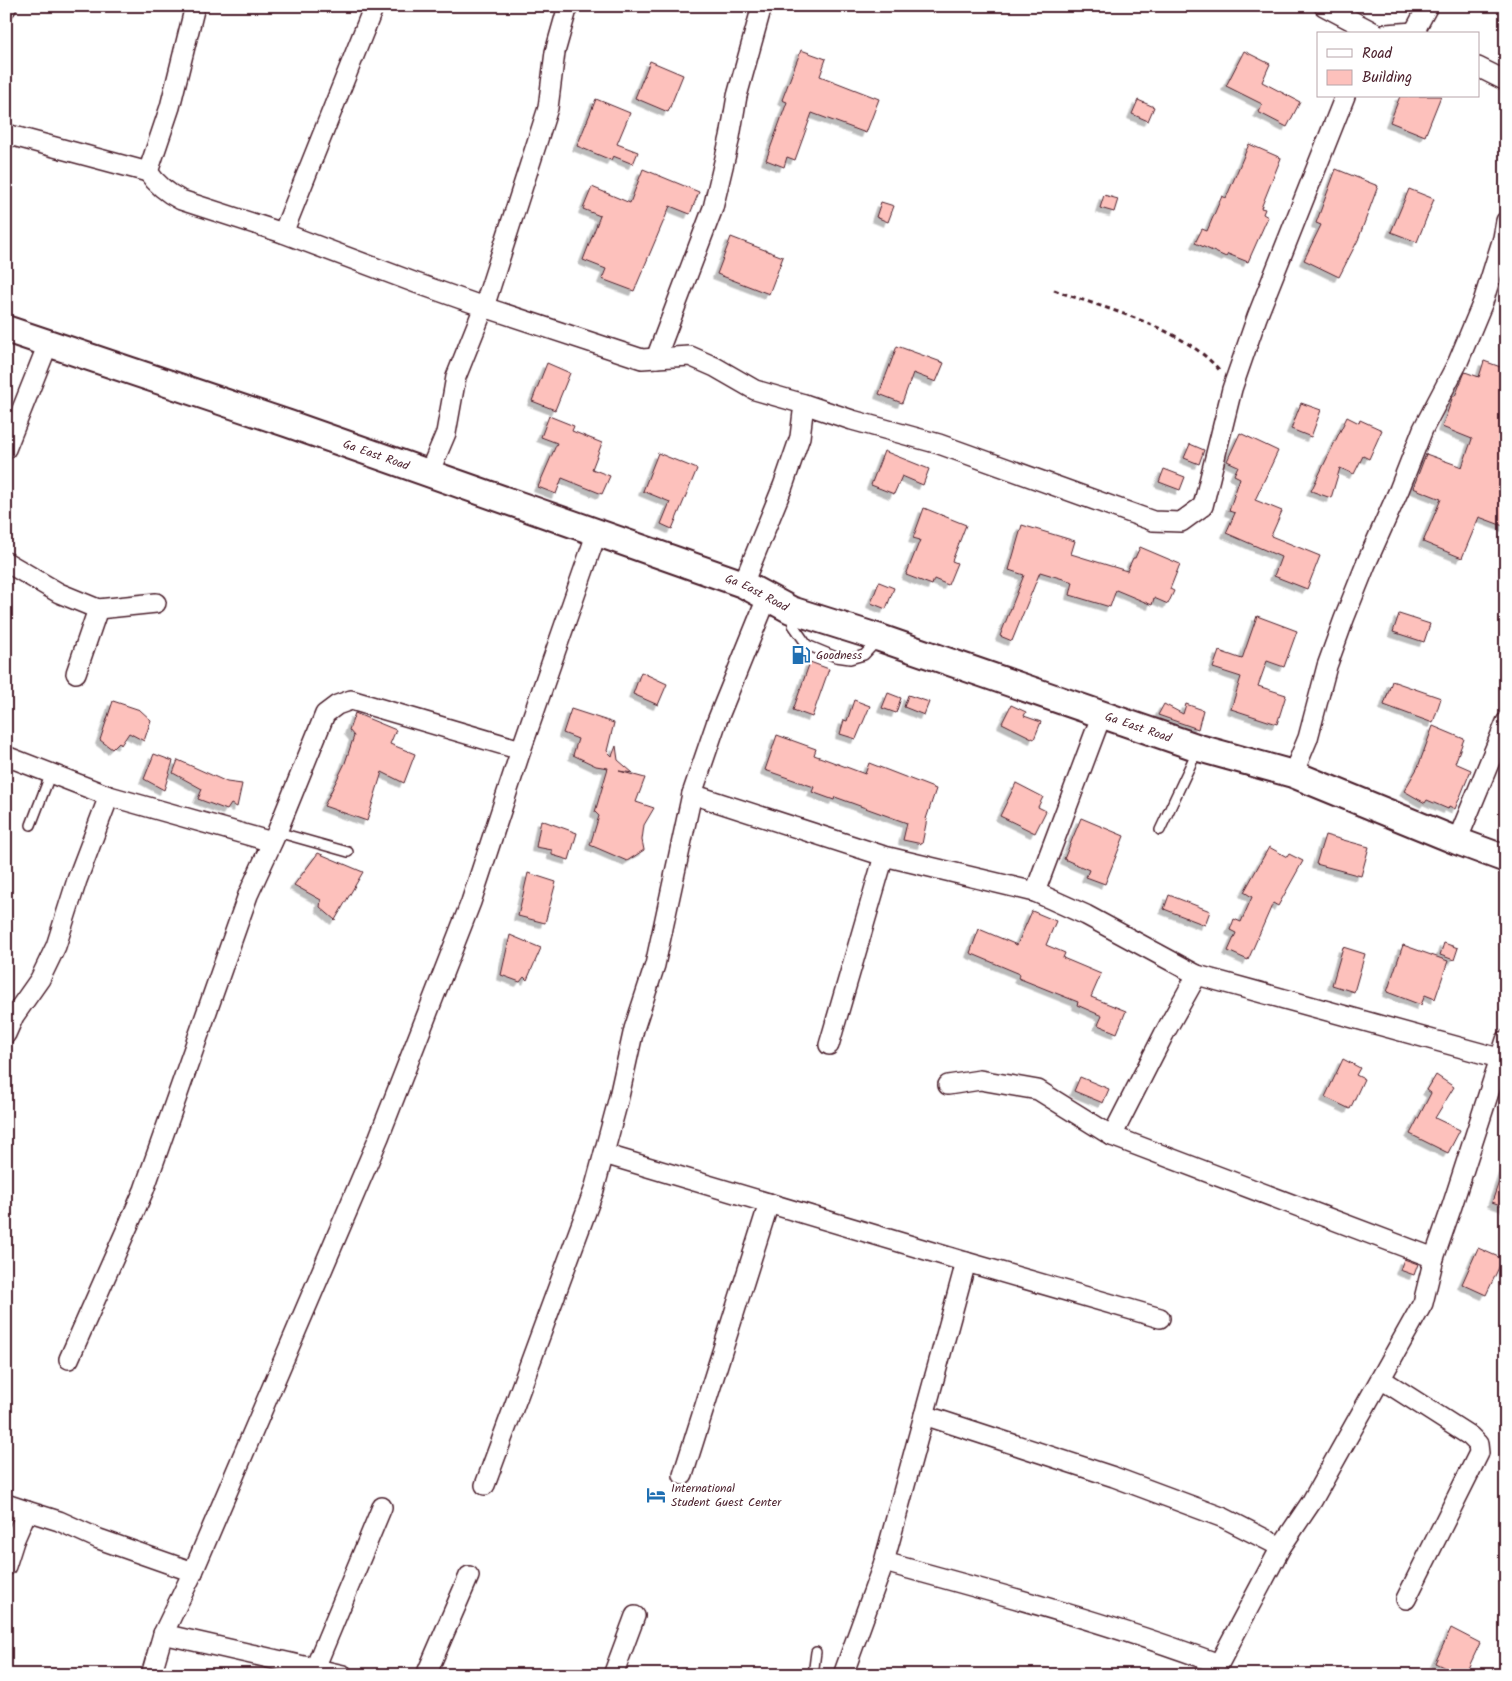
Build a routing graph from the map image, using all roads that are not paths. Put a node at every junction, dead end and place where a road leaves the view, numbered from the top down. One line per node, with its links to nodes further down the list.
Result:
1 (195, 6): 13 (street)
2 (374, 6): 15 (street)
3 (568, 6): 16 (street)
4 (762, 6): 19 (street)
5 (1324, 6): 7 (street)
6 (1428, 6): 8 (street)
7 (1373, 32)
8 (1416, 32)
9 (1480, 67): 10 (street)
10 (1506, 82)
11 (1344, 98): 20 (street)
12 (6, 134): 13 (street)
13 (148, 172): 15 (street)
14 (1506, 221): 36 (street)
15 (283, 233): 16 (street)
16 (484, 307): 19 (street); 22 (street)
17 (6, 329): 18 (street, Ga East Road)
18 (48, 344): 21 (street); 22 (street, Ga East Road)
19 (656, 358): 20 (street)
20 (804, 404): 25 (street)
21 (6, 449)
22 (429, 472): 23 (street, Ga East Road)
23 (597, 532): 25 (street, Ga East Road); 33 (street)
24 (6, 562): 28 (street)
25 (743, 584): 26 (street, Ga East Road)
26 (766, 598): 30 (street, Ga East Road); 37 (street)
27 (156, 602): 28 (street)
28 (98, 609): 29 (street)
29 (76, 673)
30 (1102, 714): 32 (street, Ga East Road); 46 (street)
31 (1506, 722): 42 (street)
32 (1198, 748): 36 (street, Ga East Road); 40 (lane)
33 (521, 750): 41 (street); 71 (street)
34 (6, 756): 35 (street)
35 (51, 773): 38 (street); 39 (lane)
36 (1293, 774): 42 (street, Ga East Road)
37 (692, 794): 44 (street); 55 (street)
38 (109, 796): 41 (street); 48 (street)
39 (31, 825)
40 (1160, 830)
41 (274, 837): 43 (lane); 60 (street)
42 (1457, 841): 45 (street, Ga East Road)
43 (348, 852)
44 (884, 856): 46 (street); 51 (street)
45 (1506, 858)
46 (1036, 892): 47 (street)
47 (1197, 975): 52 (street); 54 (street)
48 (10, 1012): 49 (street)
49 (6, 1034)
50 (1506, 1040): 52 (street)
51 (829, 1044)
52 (1503, 1059): 57 (street)
53 (948, 1085): 54 (street)
54 (1112, 1136): 57 (street)
55 (604, 1154): 56 (street); 64 (street)
56 (769, 1203): 58 (street); 63 (street)
57 (1434, 1258): 61 (street)
58 (966, 1262): 59 (street); 62 (street)
59 (1160, 1318)
60 (69, 1359)
61 (1381, 1379): 68 (street); 73 (street)
62 (924, 1415): 68 (street); 69 (street)
63 (683, 1475)
64 (485, 1485)
65 (6, 1504): 67 (street)
66 (382, 1507): 77 (street)
67 (26, 1511): 70 (street); 71 (street)
68 (1281, 1547): 78 (street)
69 (884, 1562): 78 (street); 84 (street)
70 (6, 1566)
71 (193, 1572): 75 (street)
72 (469, 1576): 81 (street)
73 (1406, 1598)
74 (635, 1616): 82 (street)
75 (163, 1634): 77 (street); 79 (street)
76 (816, 1652): 83 (lane)
77 (315, 1668): 80 (street)
78 (1216, 1669)
79 (151, 1675)
80 (343, 1675)
81 (426, 1675)
82 (614, 1675)
83 (813, 1675)
84 (843, 1675)

